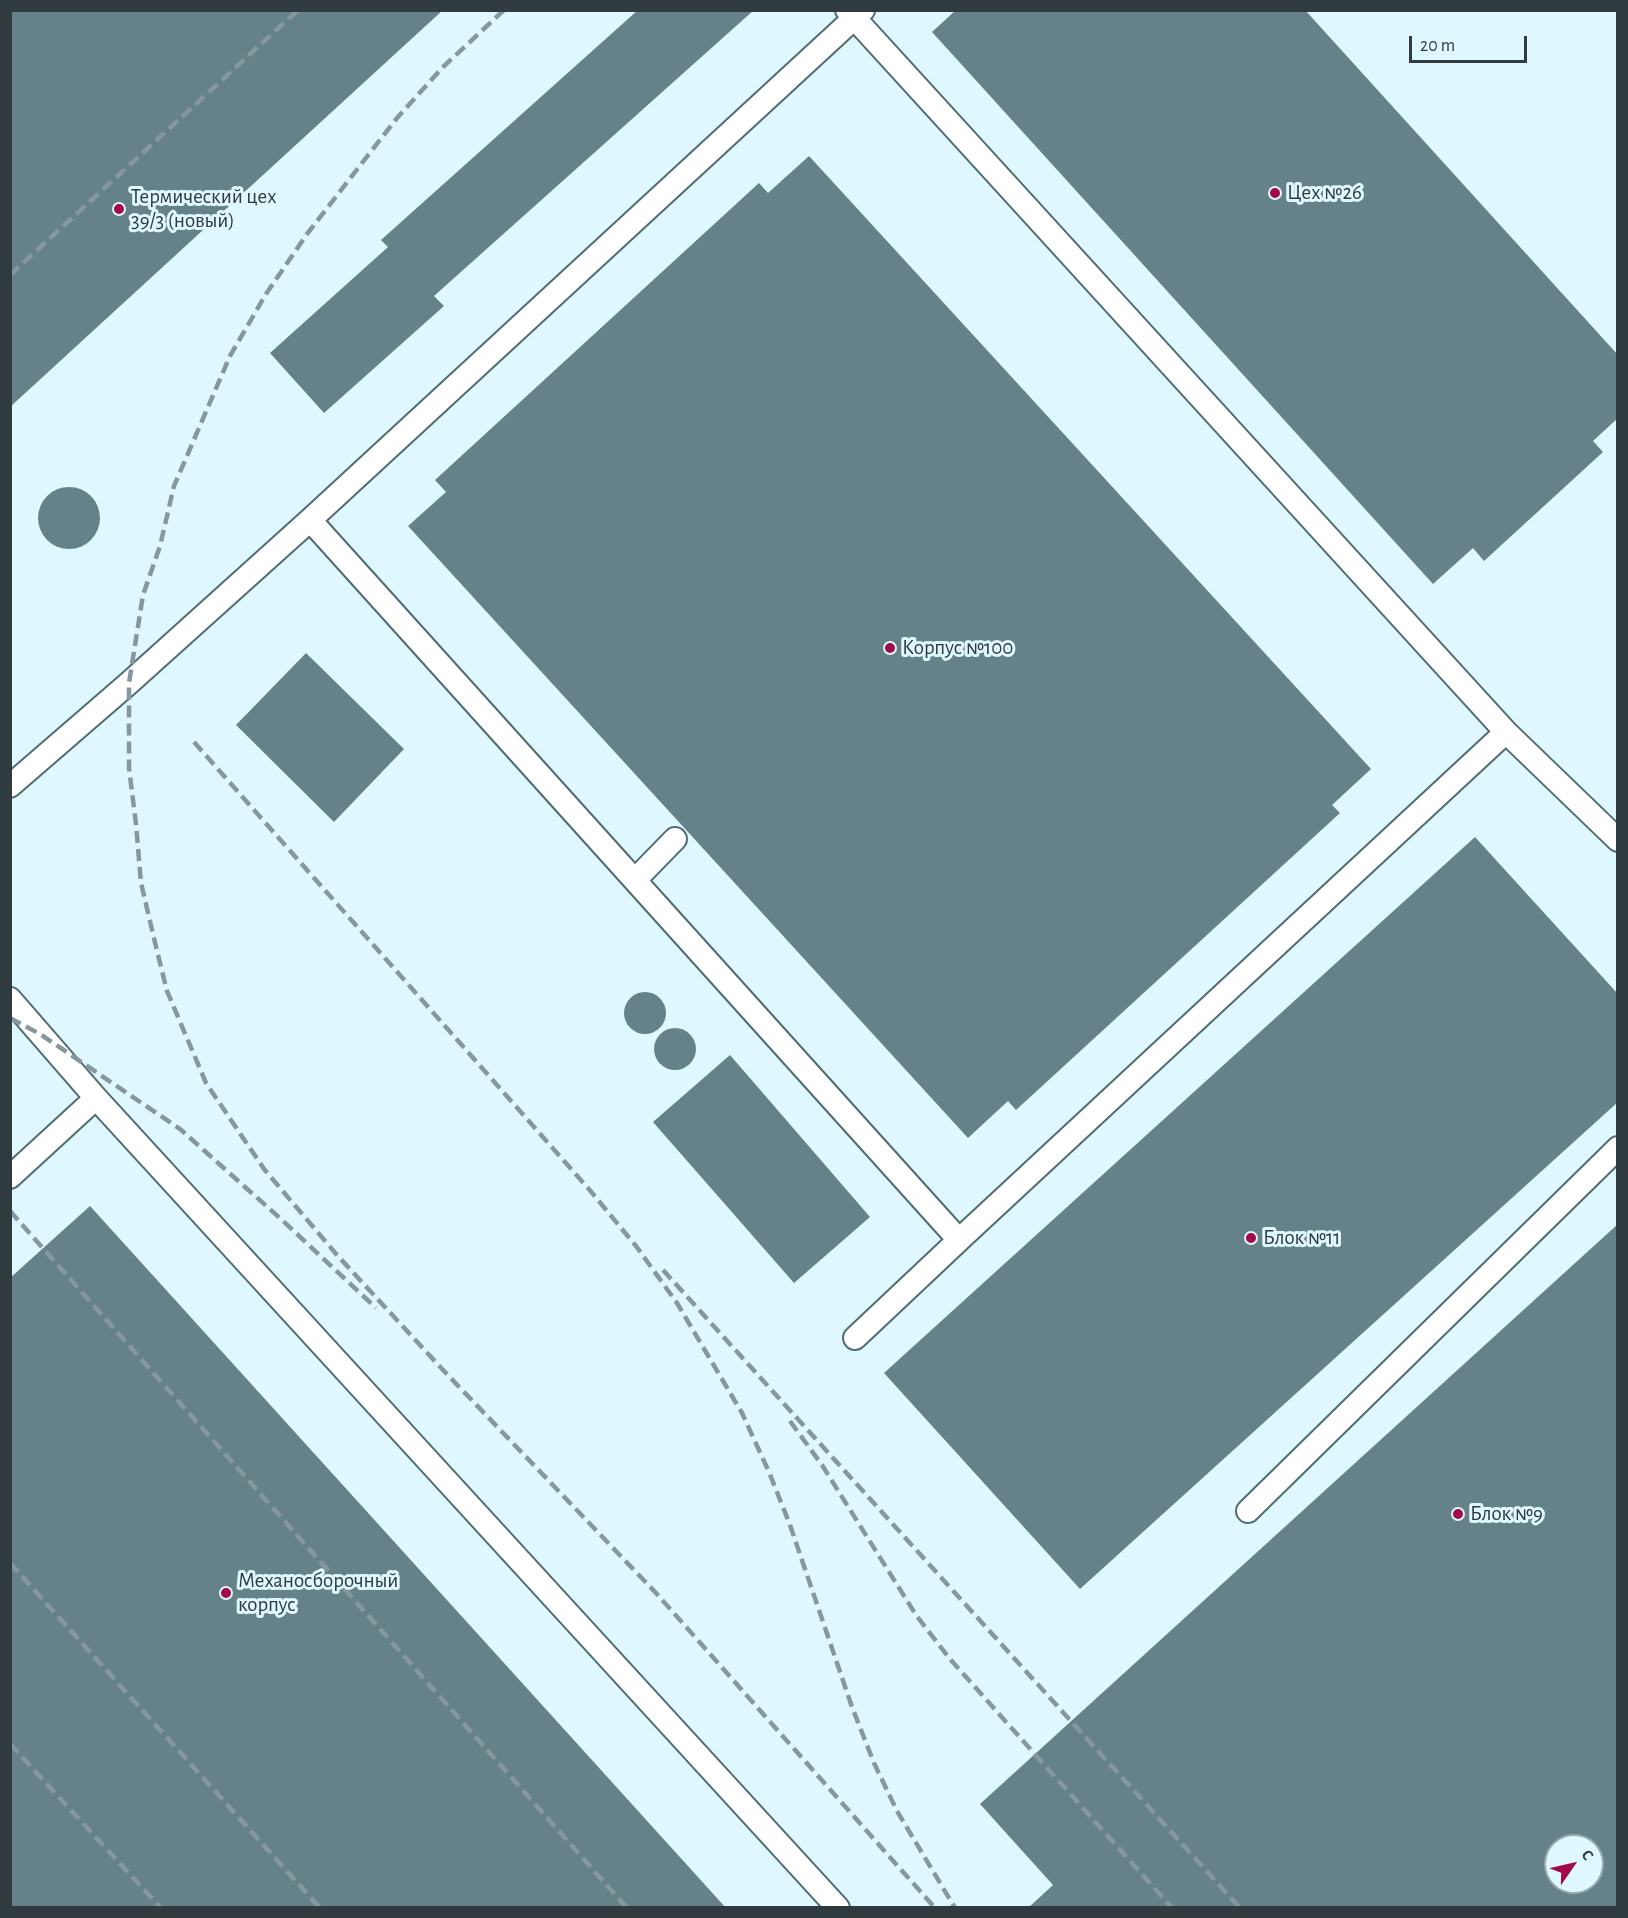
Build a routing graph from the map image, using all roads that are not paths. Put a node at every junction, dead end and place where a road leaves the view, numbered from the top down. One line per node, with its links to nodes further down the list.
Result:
1 (855, 13): 2 (lane); 3 (lane)
2 (310, 520): 4 (lane); 7 (lane)
3 (1506, 732): 6 (lane); 12 (lane)
4 (10, 786)
5 (675, 838): 7 (lane)
6 (1617, 840)
7 (635, 880): 12 (lane)
8 (10, 999): 9 (lane)
9 (96, 1098): 11 (lane); 15 (lane)
10 (1617, 1149): 14 (lane)
11 (10, 1177)
12 (959, 1240): 13 (lane)
13 (855, 1338)
14 (1248, 1511)
15 (838, 1908)

